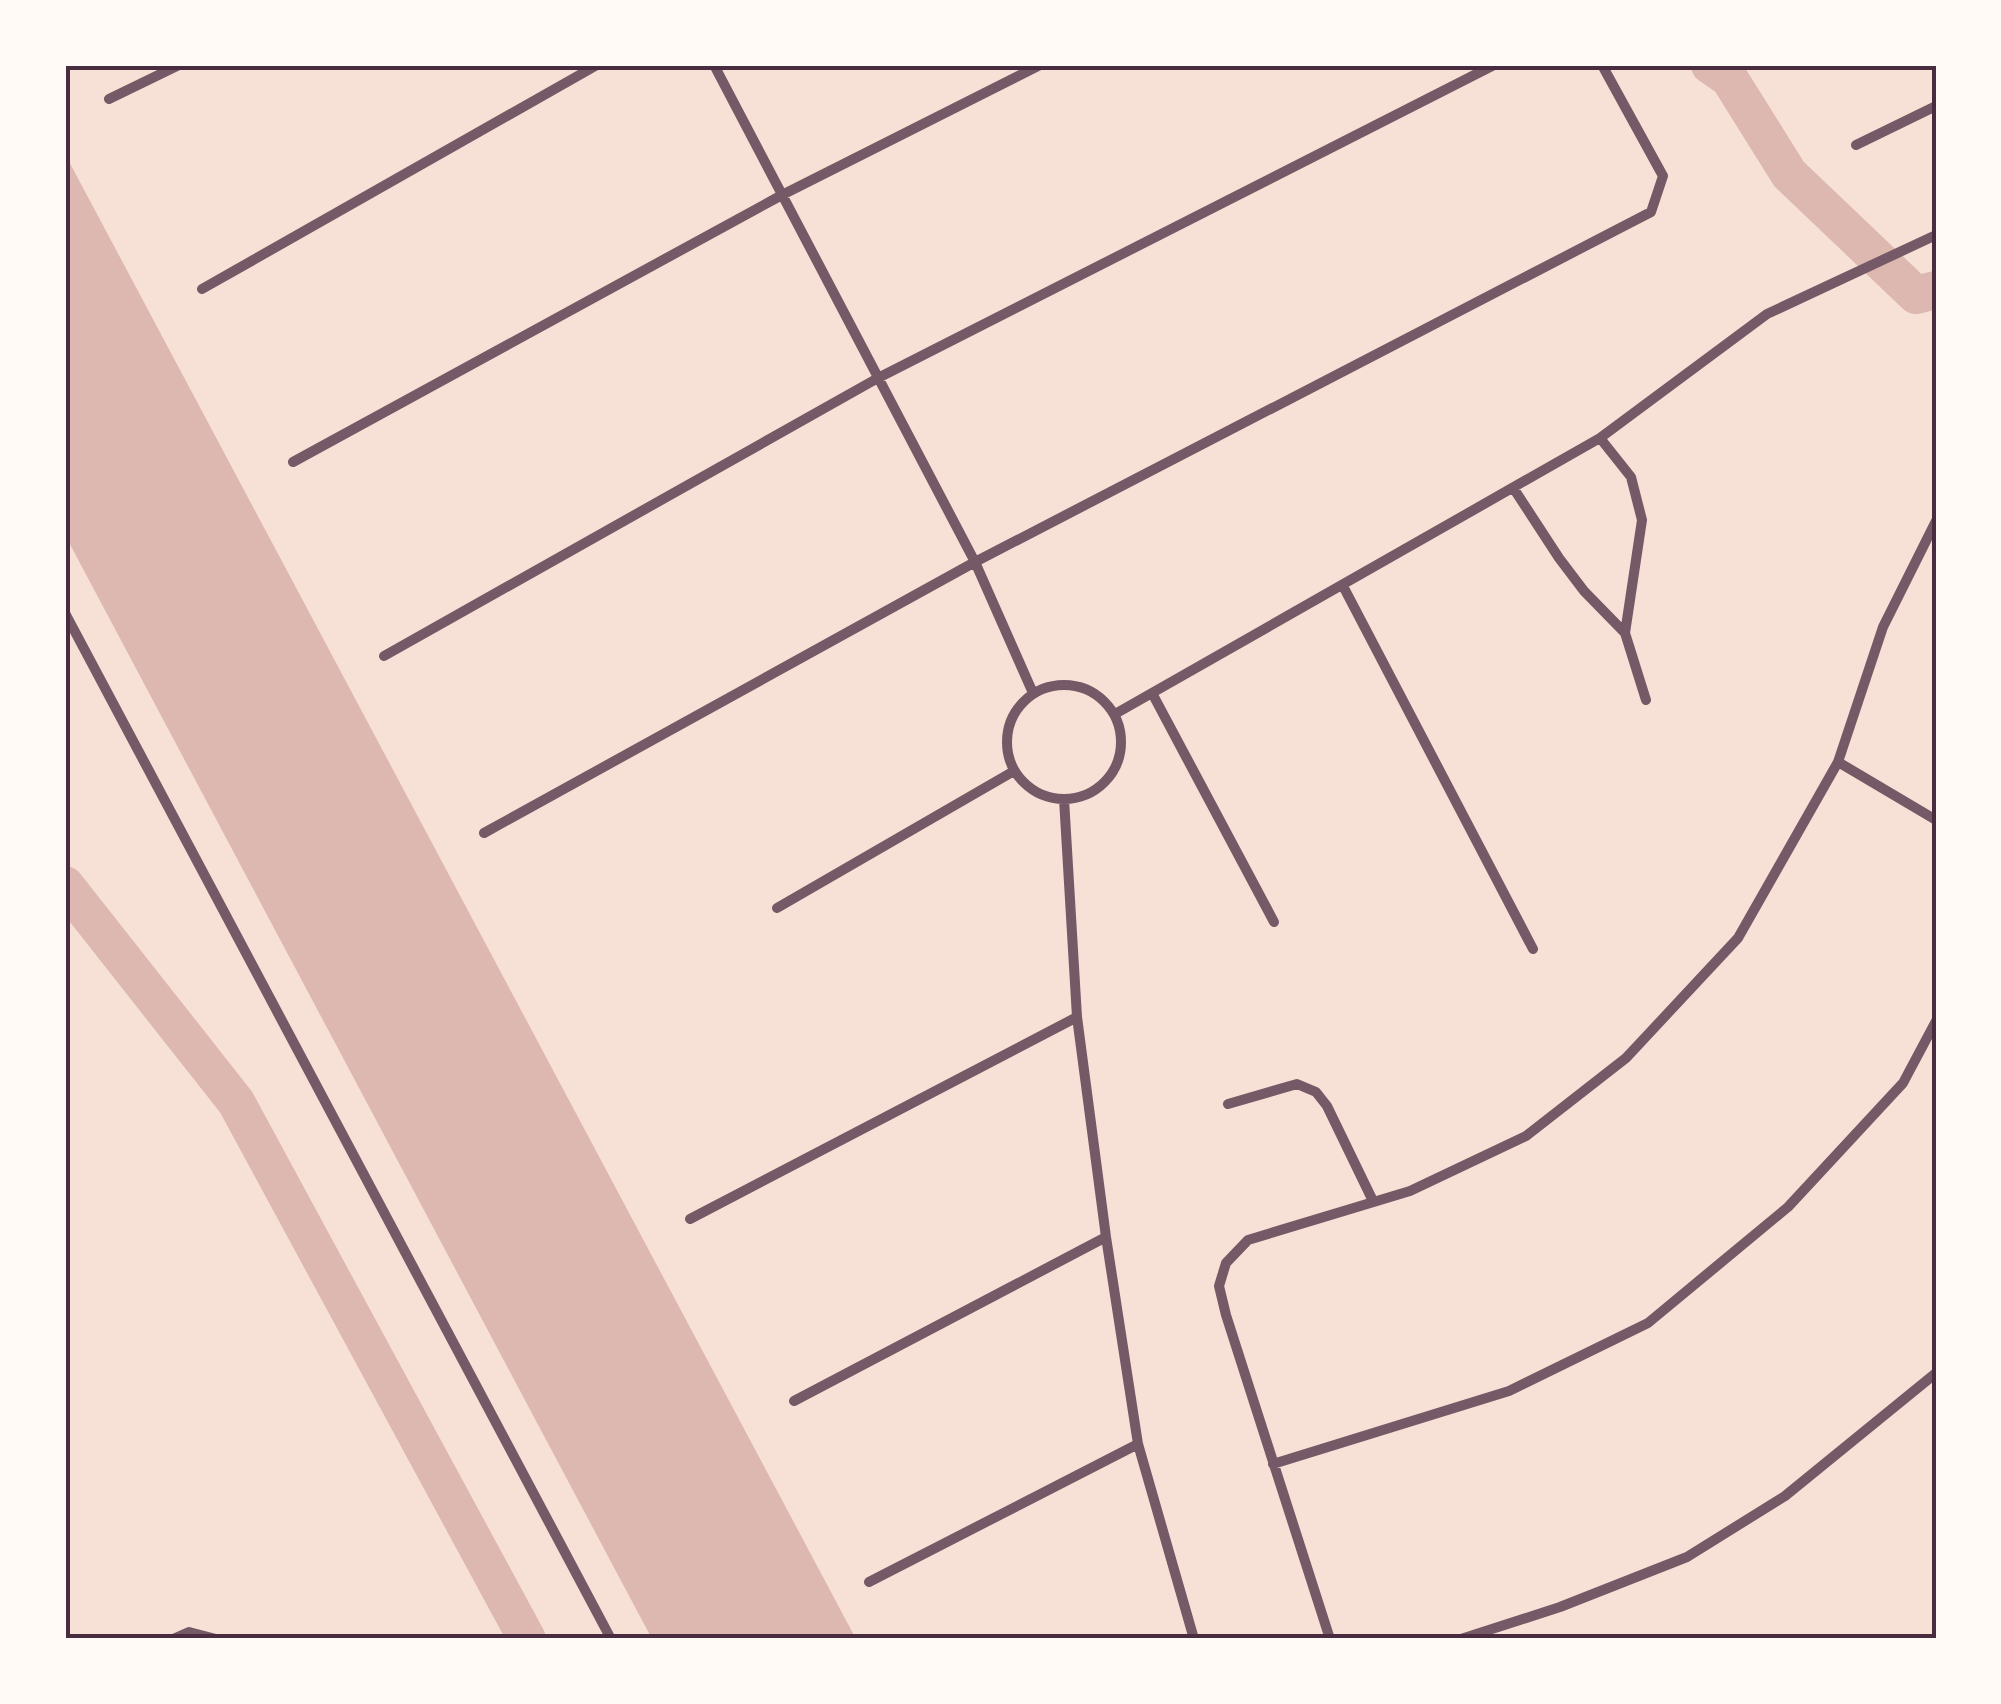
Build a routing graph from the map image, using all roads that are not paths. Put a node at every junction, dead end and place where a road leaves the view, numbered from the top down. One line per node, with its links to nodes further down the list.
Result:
1 (180, 65): 7 (street)
2 (597, 65): 12 (street)
3 (714, 65): 10 (street)
4 (1040, 65): 10 (street)
5 (1494, 65): 13 (street)
6 (1602, 65): 18 (street)
7 (109, 99)
8 (1936, 106): 9 (street)
9 (1856, 145)
10 (782, 195): 13 (street); 15 (street)
11 (1936, 235): 14 (street)
12 (202, 288)
13 (878, 378): 18 (street); 22 (street)
14 (1600, 438): 16 (street); 21 (street)
15 (292, 462)
16 (1514, 489): 19 (street); 21 (street)
17 (1936, 522): 27 (street)
18 (975, 562): 23 (street); 31 (street)
19 (1343, 586): 24 (street); 34 (street)
20 (65, 613): 48 (street)
21 (1624, 633): 25 (street)
22 (384, 656)
23 (1032, 693): 26 (street); 28 (street)
24 (1152, 693): 26 (street); 33 (street)
25 (1646, 700)
26 (1115, 714): 29 (street)
27 (1838, 762): 30 (street); 38 (street)
28 (1014, 771): 29 (street); 32 (street)
29 (1064, 799): 35 (street)
30 (1936, 820)
31 (484, 833)
32 (777, 908)
33 (1274, 922)
34 (1533, 949)
35 (1077, 1017): 39 (street); 40 (street)
36 (1936, 1022): 44 (street)
37 (1228, 1104): 38 (street)
38 (1373, 1200): 44 (street)
39 (690, 1219)
40 (1106, 1238): 42 (street); 43 (street)
41 (1936, 1374): 51 (street)
42 (794, 1401)
43 (1138, 1444): 45 (street); 49 (street)
44 (1273, 1464): 50 (street)
45 (869, 1582)
46 (172, 1639): 47 (street)
47 (216, 1639)
48 (611, 1639)
49 (1194, 1639)
50 (1330, 1639)
51 (1461, 1639)

